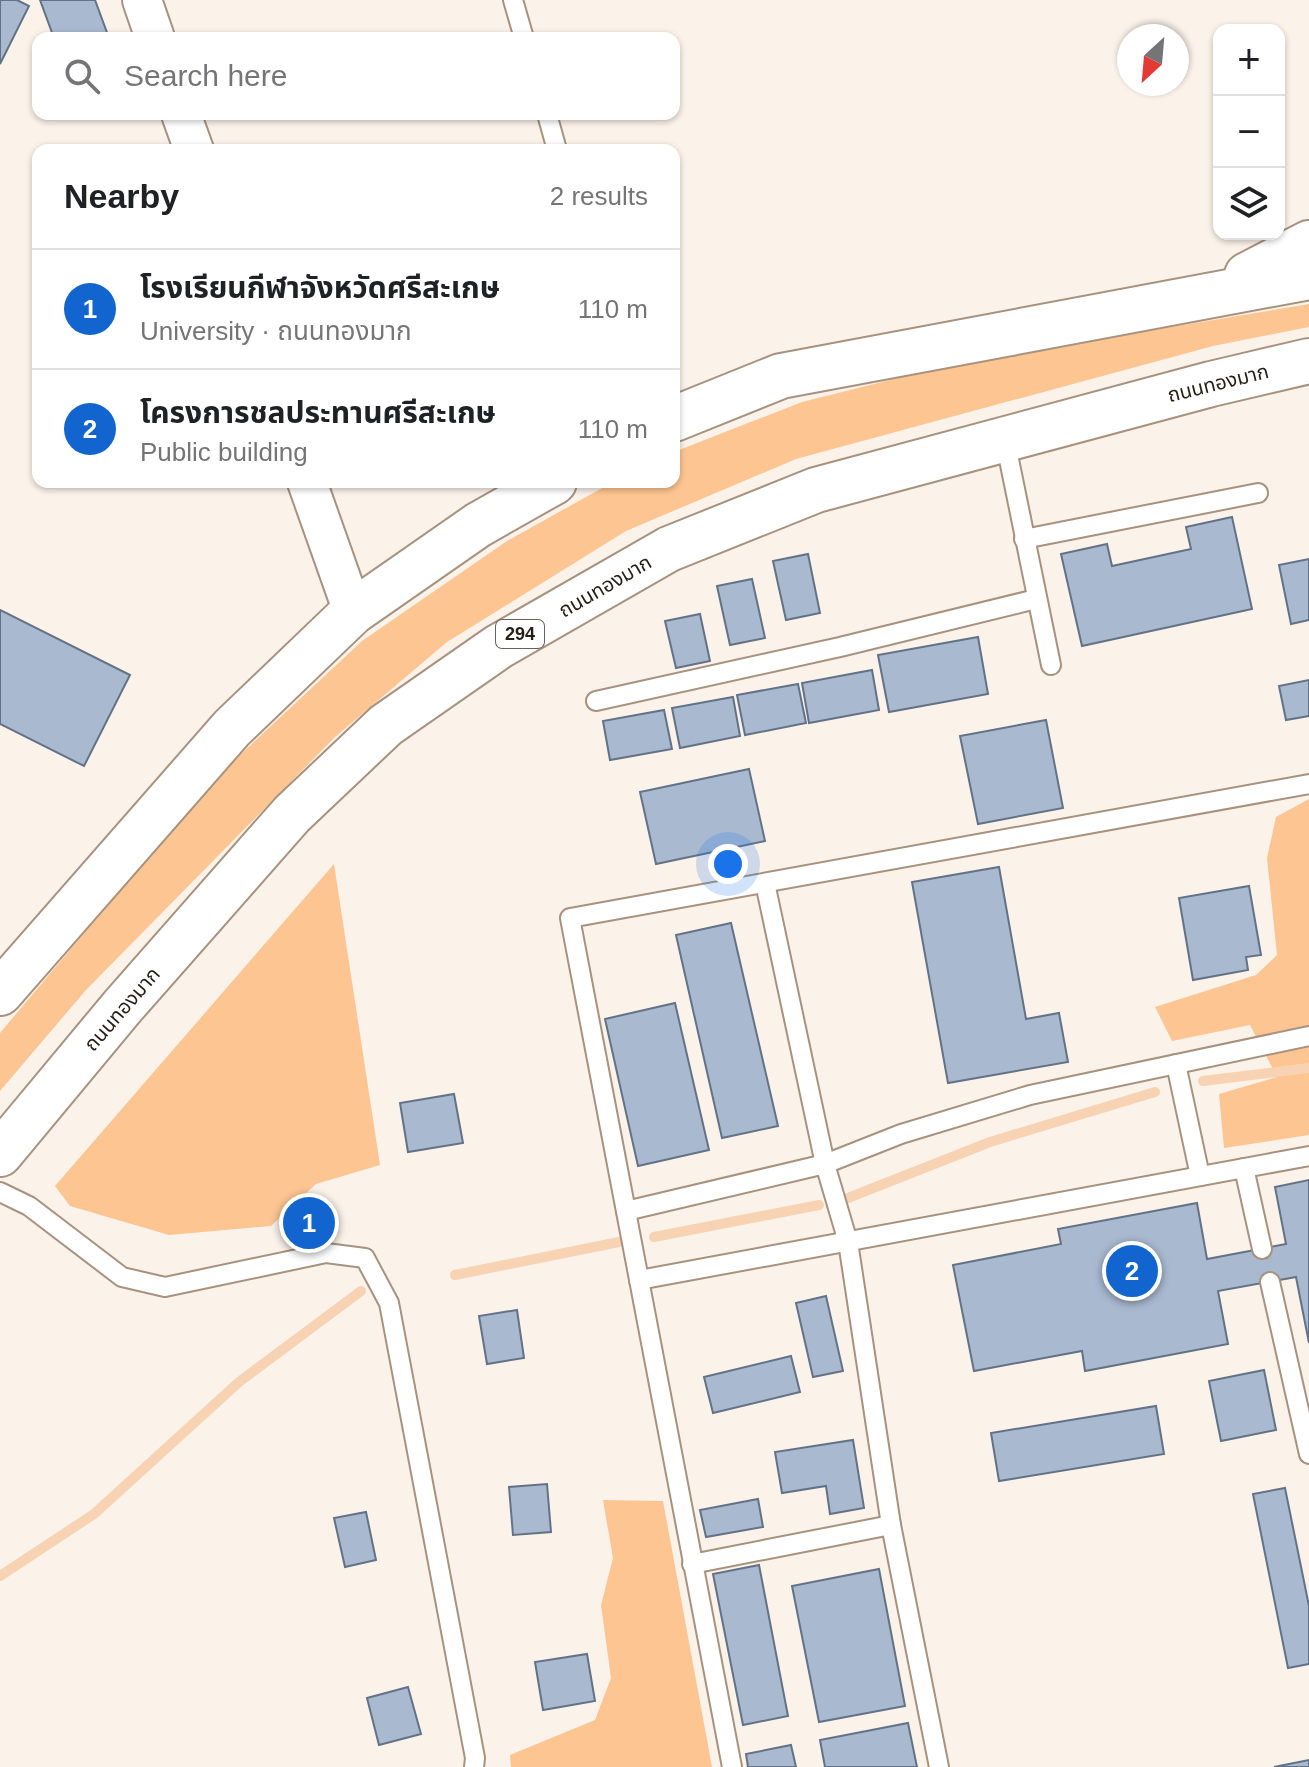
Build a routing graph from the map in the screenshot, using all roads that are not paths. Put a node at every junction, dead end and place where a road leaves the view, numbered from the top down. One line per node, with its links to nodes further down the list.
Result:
1 (142, 0): 3 (street)
2 (513, 0): 4 (lane)
3 (153, 32)
4 (522, 32)
5 (183, 120): 7 (street)
6 (549, 120): 8 (lane)
7 (192, 144)
8 (555, 144)
9 (1309, 243): 11 (main road)
10 (1309, 277): 11 (main road)
11 (1205, 296): 15 (main road)
12 (1309, 361): 13 (main road, ถนนทองมาก / 294)
13 (1211, 384): 14 (main road); 16 (main road, ถนนทองมาก / 294)
14 (1309, 385)
15 (680, 417)
16 (1005, 440): 20 (lane); 30 (main road, ถนนทองมาก / 294)
17 (309, 488): 22 (street)
18 (543, 488): 22 (main road)
19 (1258, 493): 20 (lane)
20 (1024, 539): 21 (lane)
21 (1036, 599): 23 (lane); 24 (lane)
22 (353, 612): 27 (main road)
23 (1051, 665)
24 (596, 701)
25 (1309, 784): 26 (lane)
26 (765, 883): 32 (lane); 36 (lane)
27 (0, 993)
28 (1309, 1036): 29 (lane)
29 (1176, 1064): 32 (lane); 34 (lane)
30 (0, 1154)
31 (1309, 1156): 33 (lane)
32 (825, 1164): 36 (lane); 37 (lane)
33 (1244, 1168): 34 (lane); 38 (lane)
34 (1200, 1176): 37 (lane)
35 (0, 1192): 44 (lane)
36 (626, 1211): 39 (lane)
37 (848, 1242): 39 (lane); 42 (lane)
38 (1262, 1249)
39 (639, 1280): 43 (lane)
40 (1270, 1282): 41 (lane)
41 (1309, 1454)
42 (891, 1525): 43 (lane); 46 (lane)
43 (692, 1564): 45 (lane)
44 (474, 1767)
45 (732, 1767)
46 (939, 1767)

